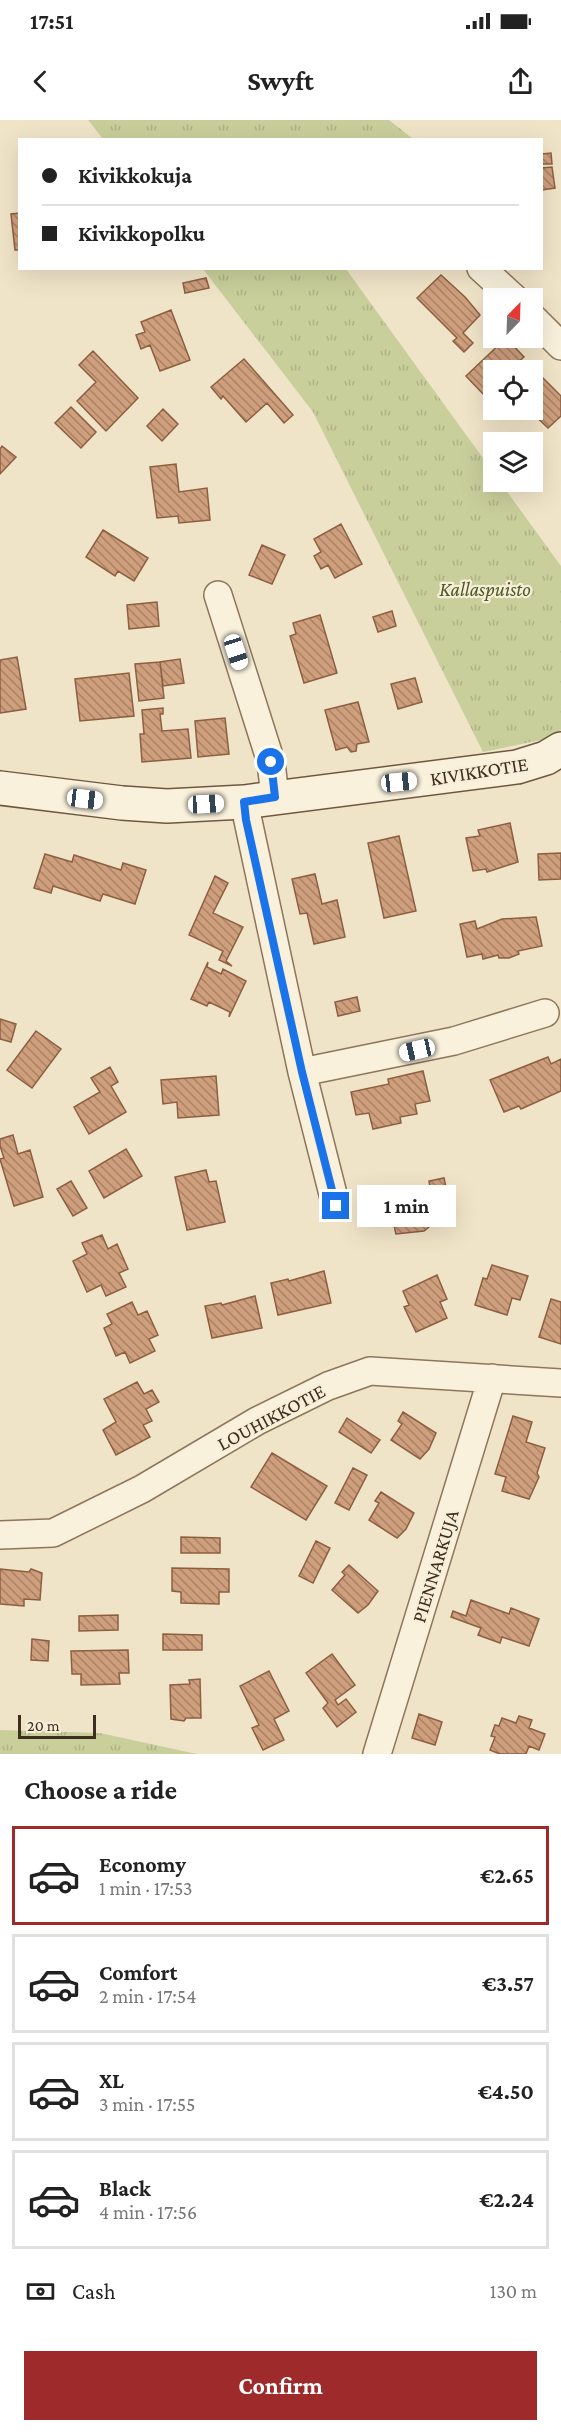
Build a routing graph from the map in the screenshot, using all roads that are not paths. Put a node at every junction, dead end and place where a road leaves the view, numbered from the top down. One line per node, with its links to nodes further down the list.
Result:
1 (490, 271): 2 (street)
2 (505, 288)
3 (543, 328): 4 (street)
4 (561, 346)
5 (218, 595): 8 (street)
6 (561, 749): 8 (street, KIVIKKOTIE)
7 (0, 788): 8 (street, KIVIKKOTIE)
8 (260, 800): 10 (street)
9 (545, 1013): 10 (street)
10 (302, 1072): 11 (street)
11 (336, 1206)
12 (492, 1378): 13 (street, LOUHIKKOTIE); 14 (street, LOUHIKKOTIE); 15 (street, PIENNARKUJA)
13 (561, 1383)
14 (0, 1535)
15 (376, 1754)

